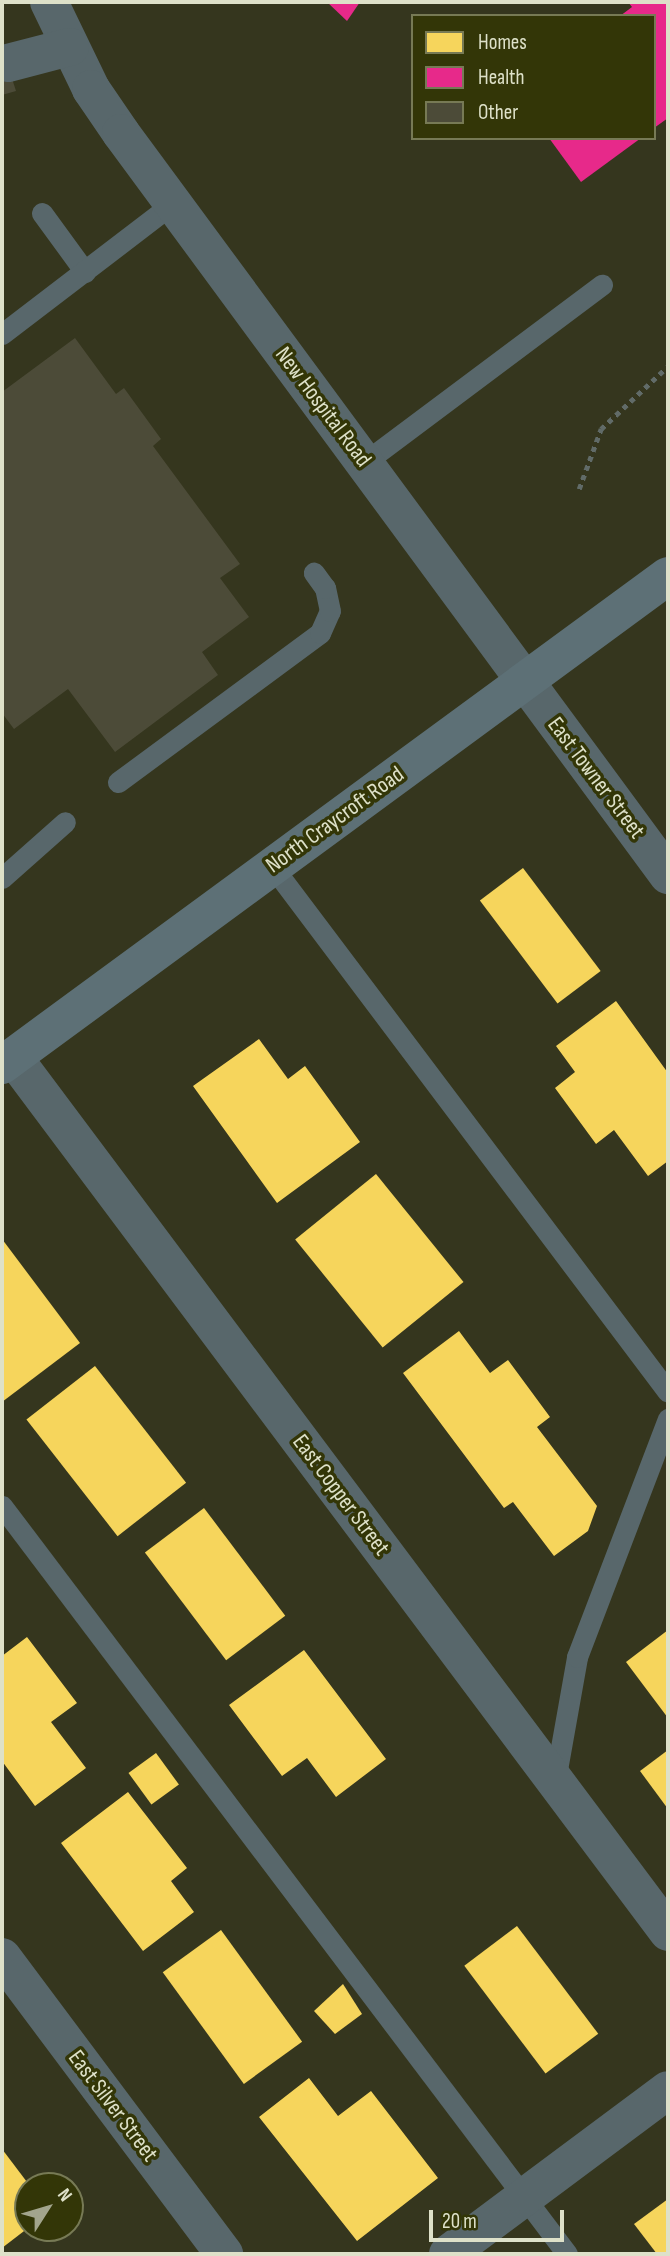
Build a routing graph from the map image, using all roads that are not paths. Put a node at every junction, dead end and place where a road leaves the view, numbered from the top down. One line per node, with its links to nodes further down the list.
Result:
1 (49, 2): 2 (street, New Hospital Road)
2 (71, 47): 3 (street); 4 (street, New Hospital Road)
3 (8, 63)
4 (172, 204): 6 (lane); 9 (street, New Hospital Road)
5 (42, 213): 6 (lane)
6 (86, 272): 8 (lane)
7 (601, 285): 9 (lane)
8 (2, 334)
9 (365, 462): 12 (street, New Hospital Road)
10 (314, 573): 13 (lane)
11 (668, 576): 12 (main road, North Craycroft Road)
12 (524, 681): 15 (main road, North Craycroft Road); 16 (street, East Towner Street)
13 (118, 782)
14 (65, 822): 17 (lane)
15 (272, 866): 18 (main road, North Craycroft Road); 19 (lane)
16 (668, 875)
17 (2, 878)
18 (8, 1061): 22 (street, East Copper Street)
19 (668, 1392)
20 (668, 1419): 22 (lane)
21 (2, 1506): 26 (lane)
22 (555, 1782): 23 (street, East Copper Street)
23 (668, 1933)
24 (2, 1957): 27 (street, East Silver Street)
25 (668, 2090): 26 (street)
26 (524, 2197): 28 (street); 29 (lane)
27 (224, 2254)
28 (448, 2254)
29 (567, 2254)

